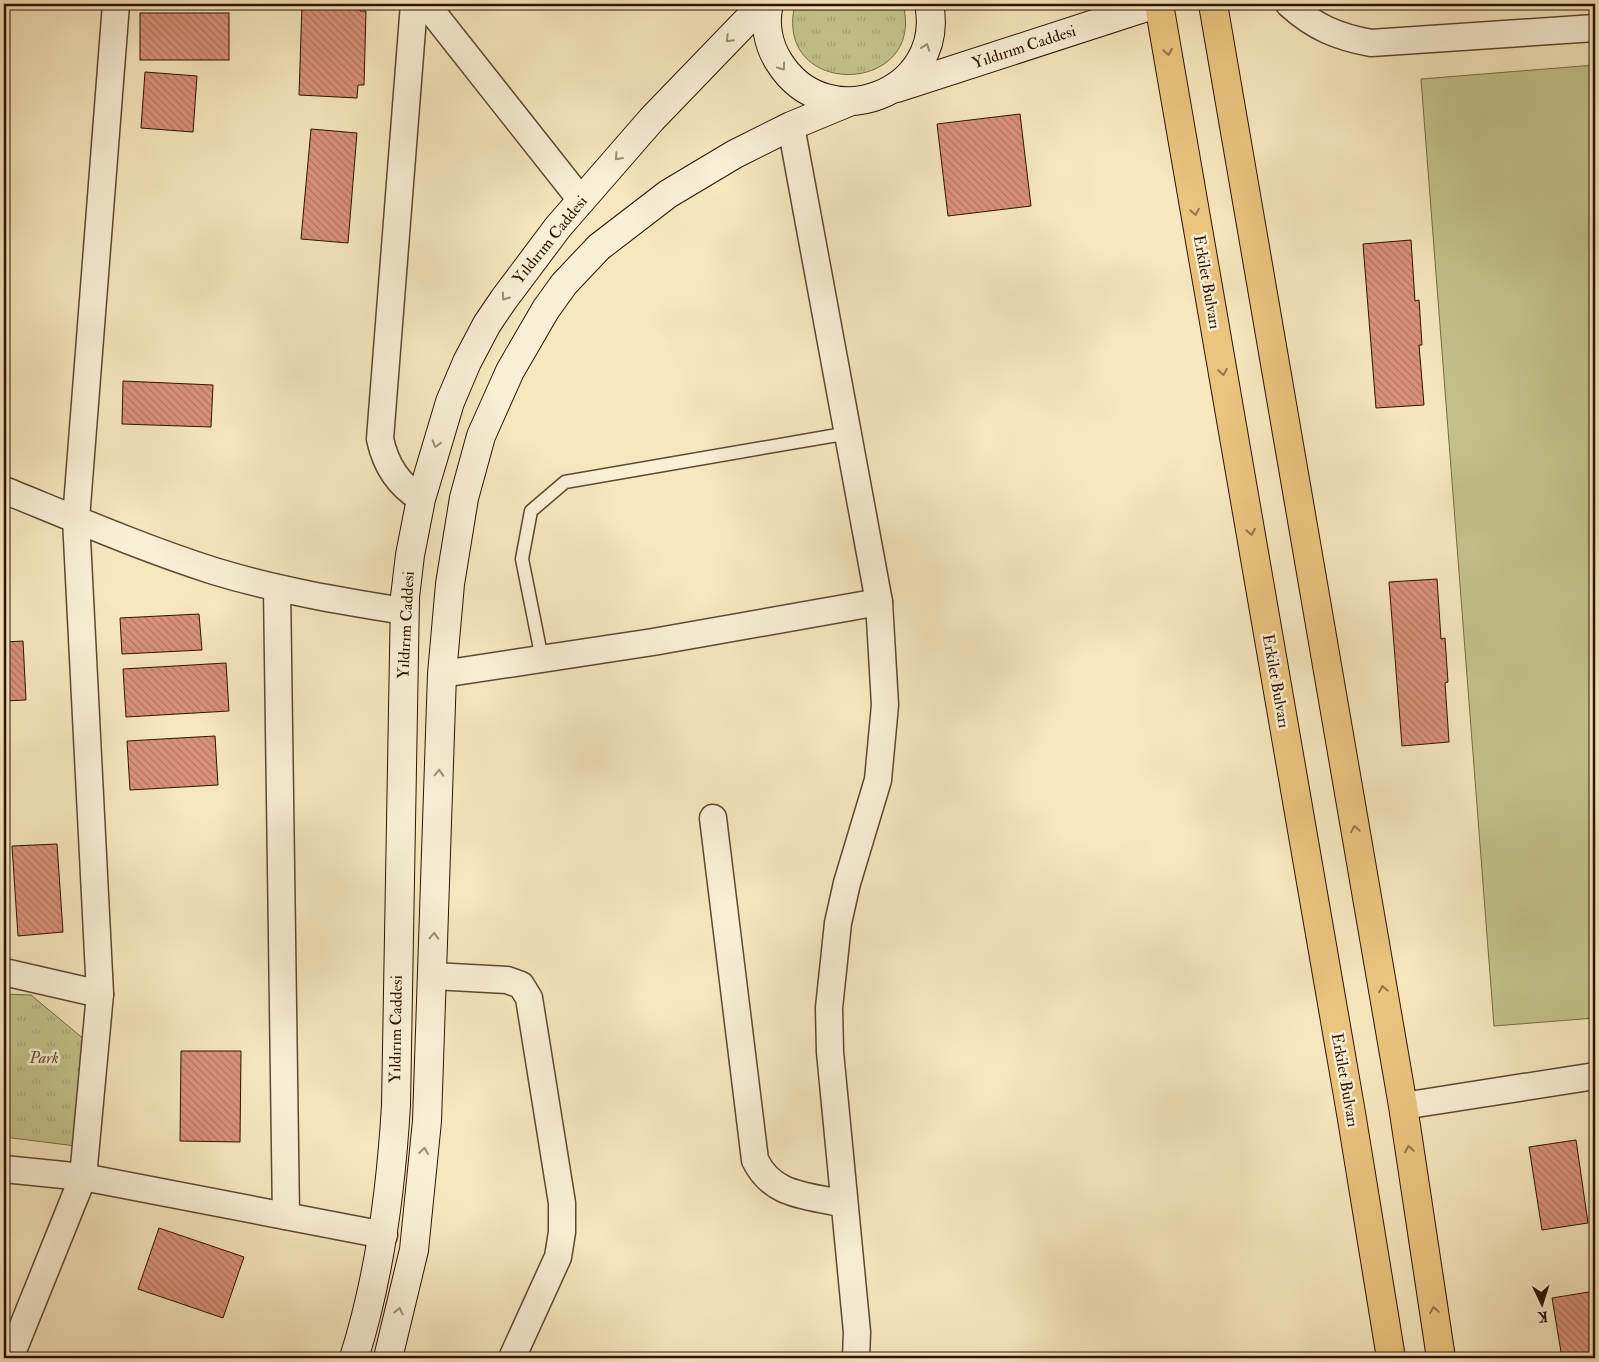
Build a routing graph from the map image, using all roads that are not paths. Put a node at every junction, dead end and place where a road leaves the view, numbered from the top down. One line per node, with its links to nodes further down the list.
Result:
1 (116, 4): 18 (street)
2 (414, 4): 17 (street)
3 (426, 4): 14 (street)
4 (763, 4): 14 (street, Yıldırım Caddesi, one-way to 14)
5 (769, 4): 12 (street, one-way to 12)
6 (929, 4): 11 (street, one-way to 6)
7 (1158, 4): 11 (street, Yıldırım Caddesi); 40 (main road, Erkilet Bulvarı, one-way to 40)
8 (1212, 4): 29 (main road, one-way to 8)
9 (1290, 4): 10 (street)
10 (1595, 28)
11 (891, 90): 12 (street, Yıldırım Caddesi)
12 (849, 102): 13 (street, Yıldırım Caddesi)
13 (791, 126): 15 (street); 23 (street, Yıldırım Caddesi)
14 (581, 200): 17 (street, Yıldırım Caddesi, one-way to 17)
15 (849, 433): 20 (street); 22 (lane)
16 (4, 490): 18 (street)
17 (421, 499): 21 (street, Yıldırım Caddesi)
18 (76, 519): 19 (street); 27 (street)
19 (277, 588): 21 (street); 33 (street)
20 (879, 602): 22 (street); 32 (street)
21 (404, 611): 34 (street, Yıldırım Caddesi)
22 (542, 659): 23 (street)
23 (442, 674): 26 (street, Yıldırım Caddesi, one-way to 23)
24 (714, 818): 32 (street)
25 (4, 972): 27 (street)
26 (433, 976): 37 (street, Yıldırım Caddesi, one-way to 26); 38 (street)
27 (100, 994): 31 (street)
28 (1595, 1076): 29 (street)
29 (1403, 1106): 41 (main road, one-way to 29)
30 (4, 1169): 31 (street)
31 (83, 1177): 33 (street); 35 (street)
32 (844, 1204): 39 (street)
33 (286, 1216): 34 (street)
34 (384, 1235): 36 (street, Yıldırım Caddesi)
35 (10, 1358)
36 (354, 1358)
37 (388, 1358)
38 (512, 1358)
39 (856, 1358)
40 (1391, 1358)
41 (1441, 1358)

